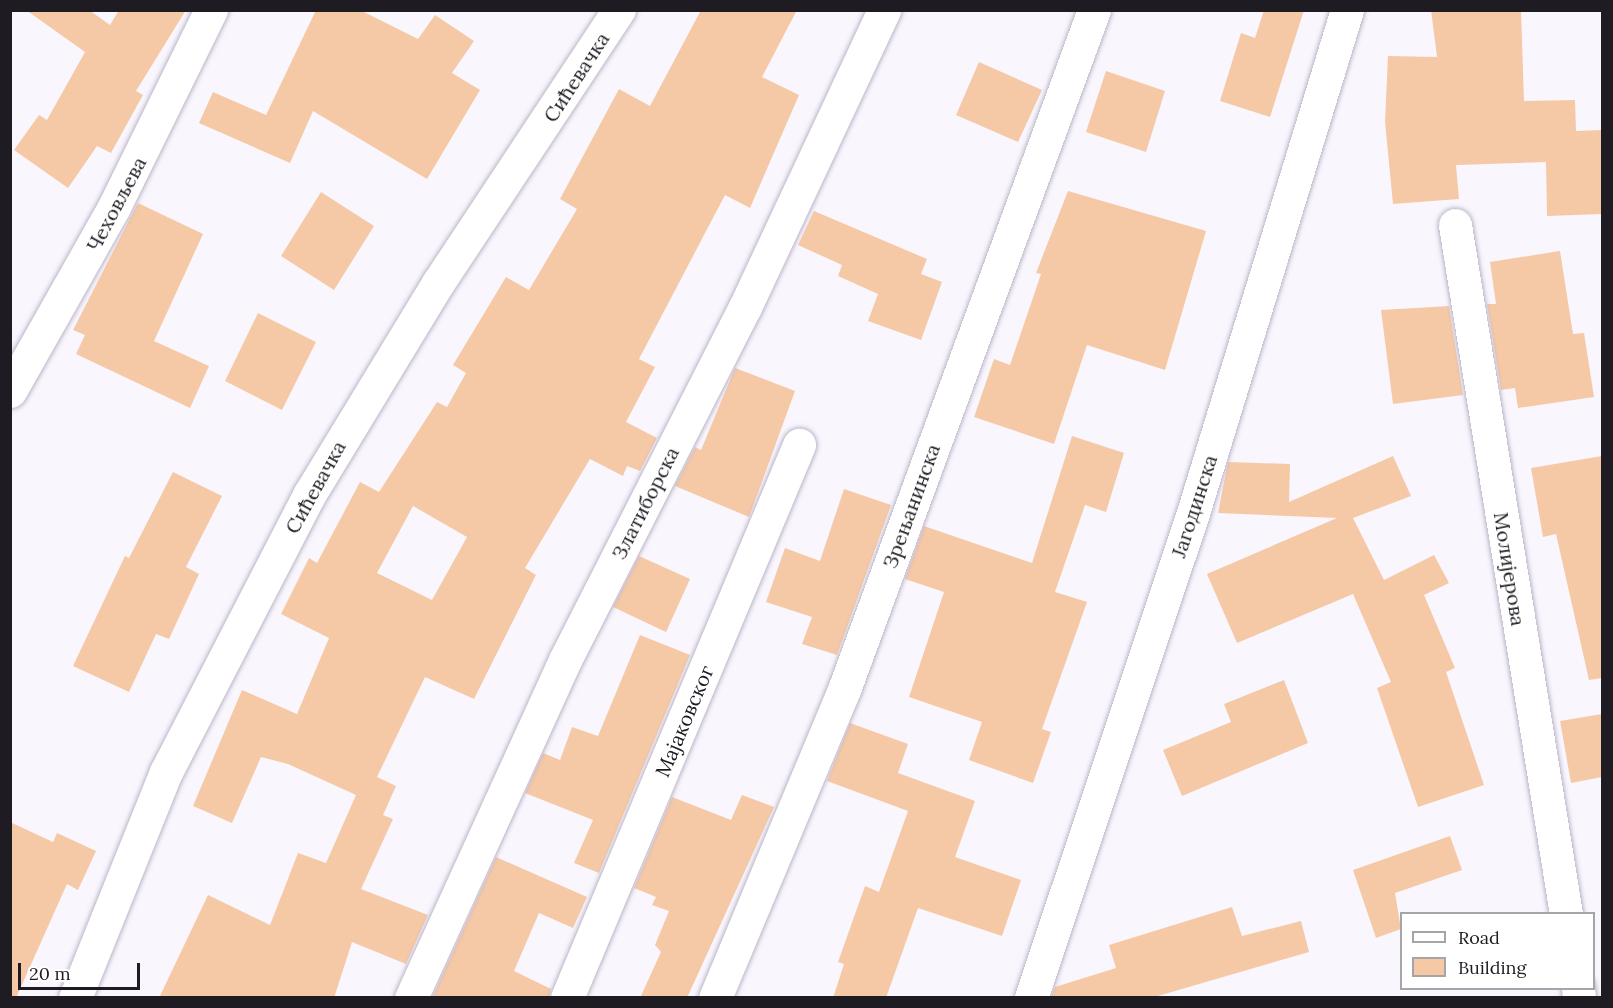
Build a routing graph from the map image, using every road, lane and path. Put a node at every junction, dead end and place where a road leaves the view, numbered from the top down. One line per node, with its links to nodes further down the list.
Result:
1 (211, 10): 7 (street, Чеховљева)
2 (619, 10): 10 (street, Сићевачка)
3 (885, 10): 11 (street, Златиборска)
4 (1094, 10): 13 (street, Зрењанинска)
5 (1347, 10): 14 (street, Јагодинска)
6 (1455, 225): 9 (street, Молијерова)
7 (10, 391)
8 (799, 445): 12 (street, Мајаковског)
9 (1566, 912)
10 (75, 998)
11 (411, 998)
12 (567, 998)
13 (715, 998)
14 (1031, 998)

